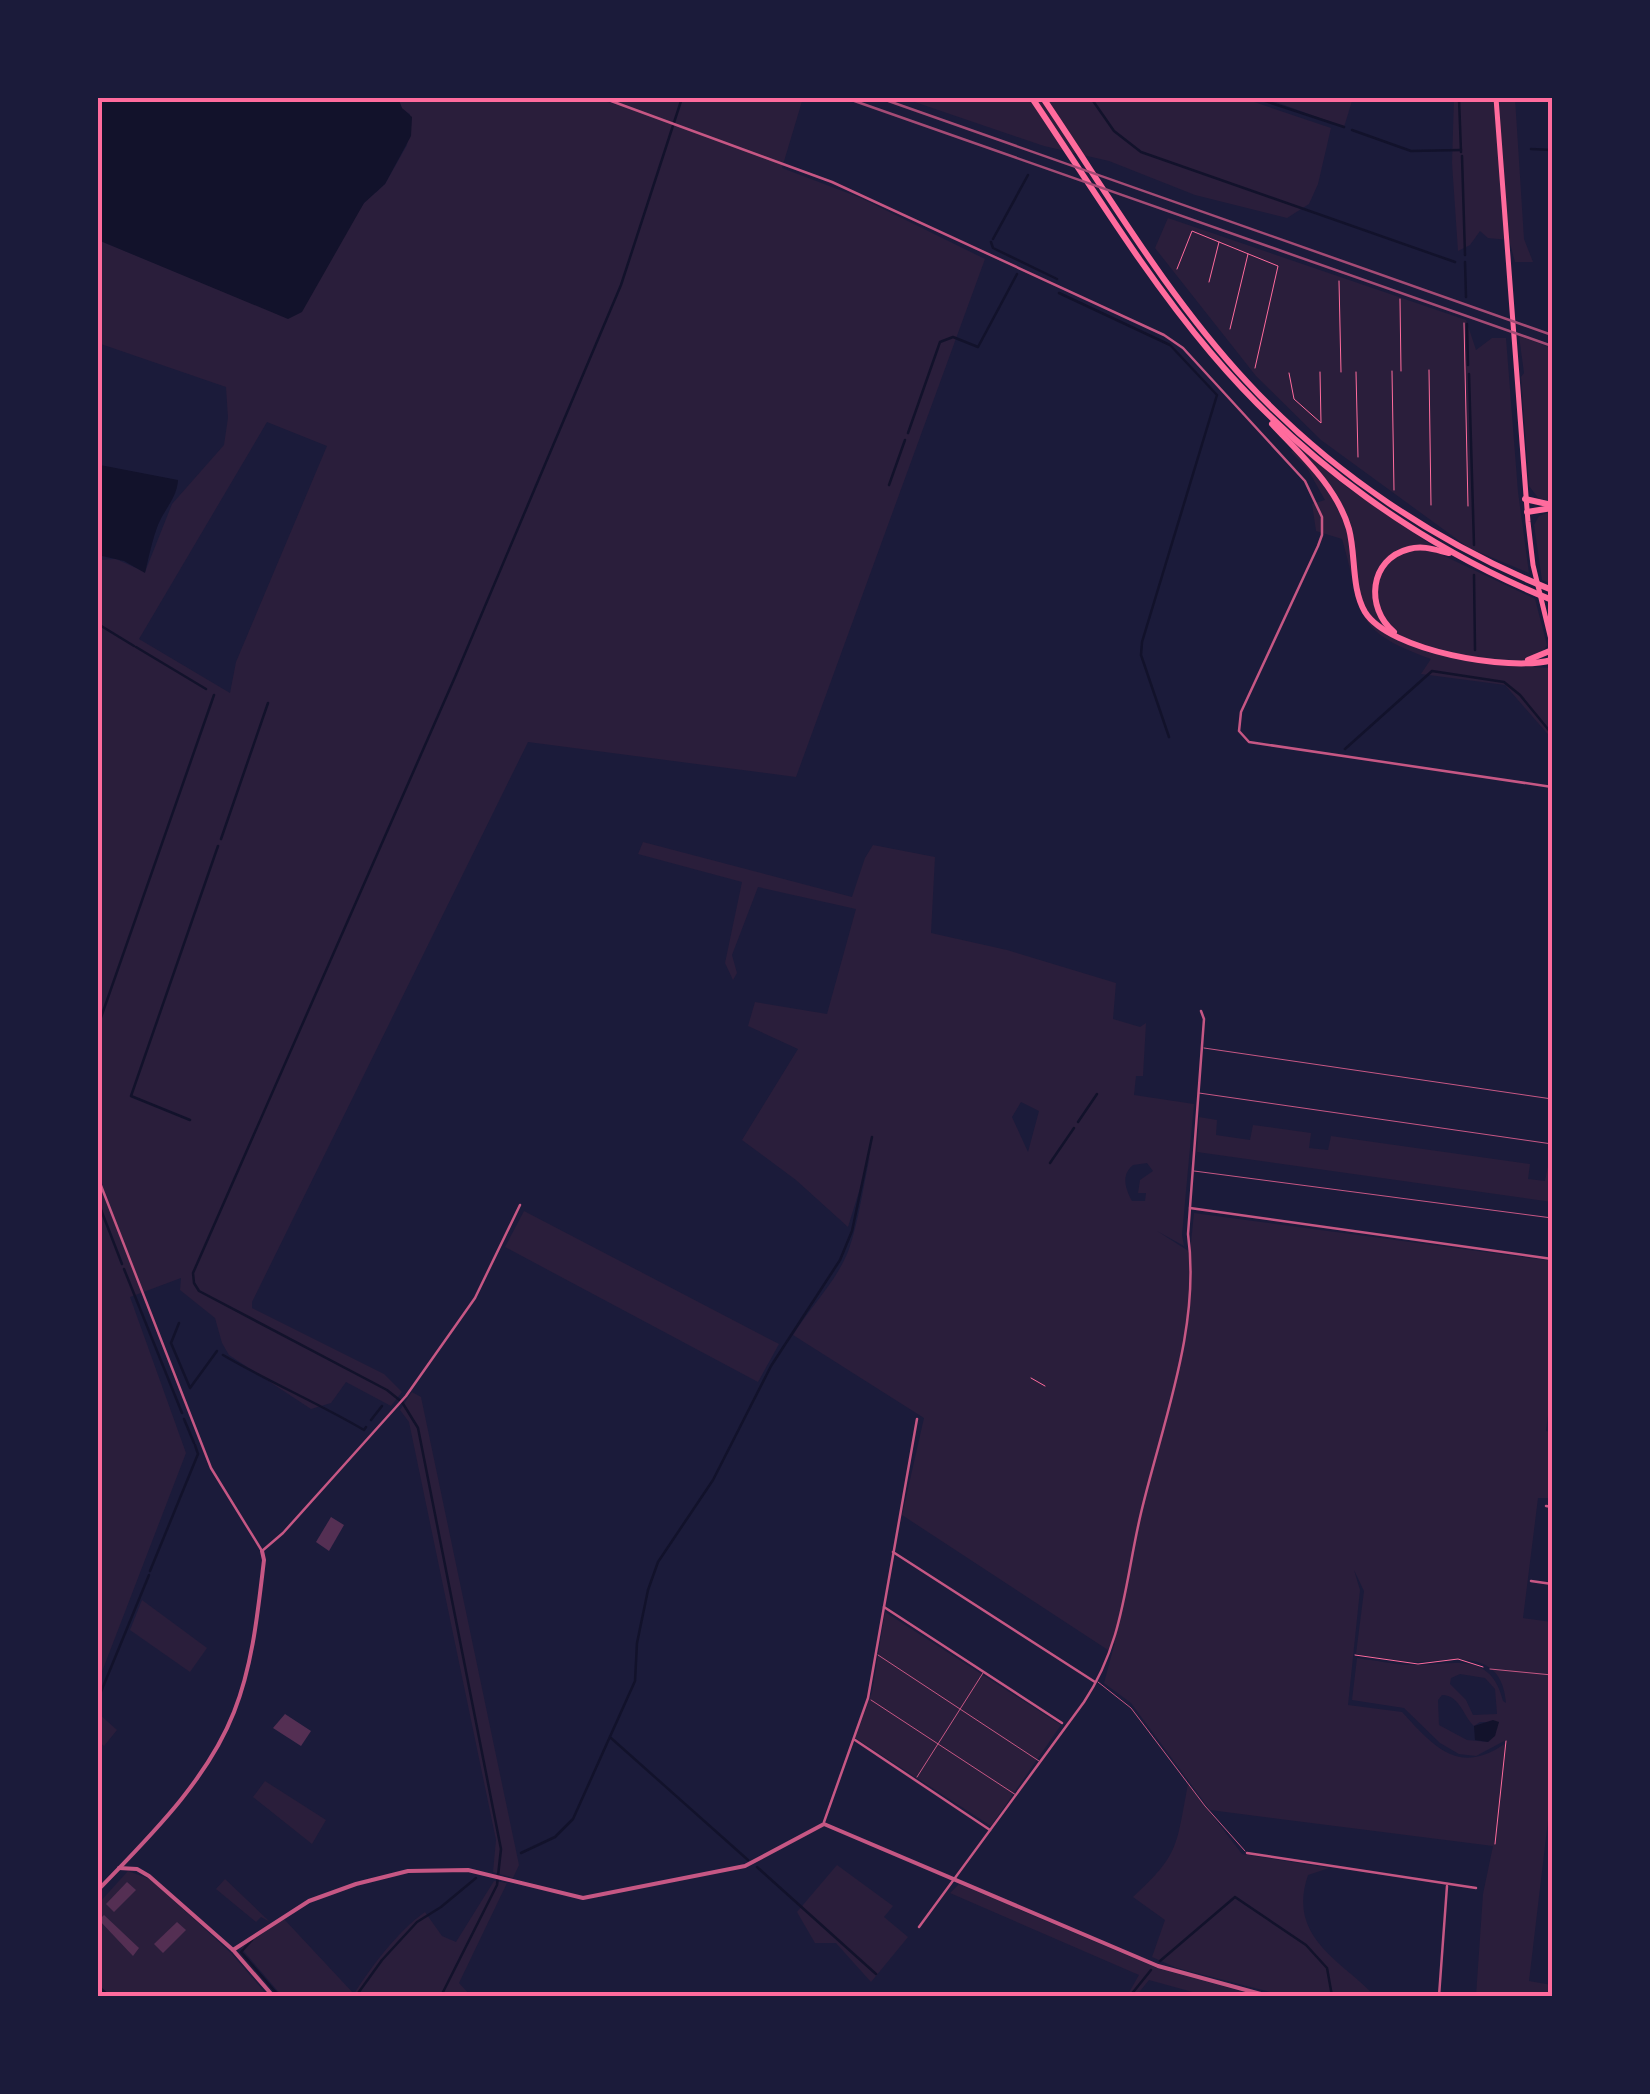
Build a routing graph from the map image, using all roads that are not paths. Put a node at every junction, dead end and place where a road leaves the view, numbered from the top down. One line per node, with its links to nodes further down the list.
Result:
1 (603, 98): 16 (street)
2 (1032, 98): 5 (highway)
3 (1043, 98): 10 (highway)
4 (1494, 99): 6 (main road)
5 (1246, 392): 9 (highway); 12 (highway)
6 (1525, 499): 7 (highway); 8 (main road)
7 (1552, 507): 8 (highway)
8 (1526, 512): 13 (main road)
9 (1456, 554): 11 (highway); 12 (highway)
10 (1552, 590)
11 (1552, 600)
12 (1406, 640): 15 (highway)
13 (1552, 647): 15 (highway)
14 (1552, 660): 15 (highway)
15 (1507, 663)
16 (1552, 788)
17 (1201, 1011): 18 (street)
18 (1201, 1048): 19 (street); 20 (lane)
19 (1198, 1093): 21 (lane); 22 (street)
20 (1552, 1098)
21 (1552, 1144)
22 (1192, 1171): 25 (street); 26 (lane)
23 (98, 1178): 31 (street)
24 (520, 1205): 31 (street)
25 (1190, 1208): 27 (street); 40 (street)
26 (1552, 1218)
27 (1552, 1259)
28 (917, 1419): 32 (street)
29 (1546, 1506): 30 (street)
30 (1552, 1506)
31 (262, 1551): 52 (street)
32 (893, 1552): 35 (street); 40 (street)
33 (1531, 1581): 34 (street)
34 (1552, 1584)
35 (883, 1606): 36 (street); 38 (street)
36 (875, 1654): 41 (street); 42 (lane)
37 (1490, 1669): 39 (lane)
38 (984, 1672): 42 (lane); 43 (street)
39 (1552, 1675)
40 (1097, 1682): 43 (street); 51 (lane)
41 (868, 1698): 44 (street); 45 (lane)
42 (959, 1709): 45 (lane); 46 (lane)
43 (1064, 1725): 46 (street)
44 (854, 1740): 47 (street); 49 (street)
45 (937, 1744): 47 (lane); 48 (lane)
46 (1039, 1761): 48 (street)
47 (915, 1780): 50 (street)
48 (1016, 1795): 50 (street)
49 (824, 1824): 55 (street); 60 (street)
50 (991, 1830): 55 (street)
51 (1248, 1853): 56 (street)
52 (134, 1854): 53 (street); 54 (street)
53 (119, 1868): 54 (street); 58 (street)
54 (137, 1869): 60 (street)
55 (954, 1880): 59 (street); 62 (street)
56 (1447, 1885): 57 (street); 63 (street)
57 (1476, 1888)
58 (98, 1890)
59 (919, 1926)
60 (233, 1950): 61 (street)
61 (273, 1996)
62 (1268, 1996)
63 (1440, 1996)

